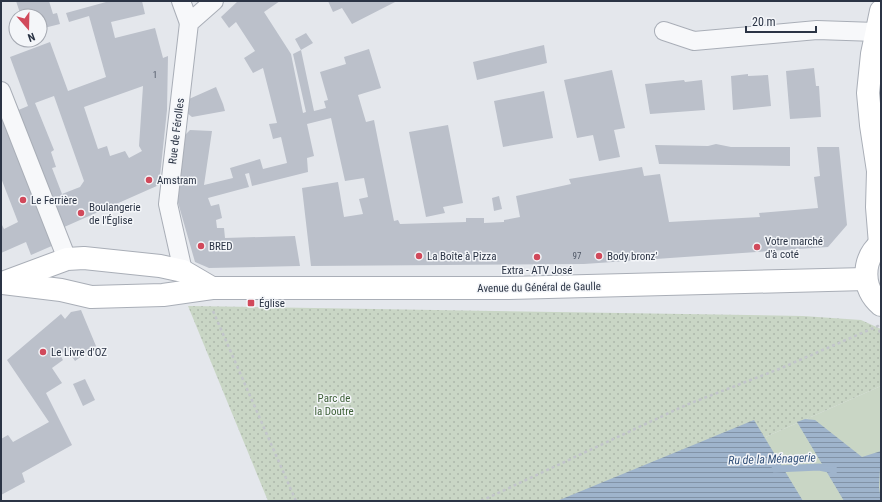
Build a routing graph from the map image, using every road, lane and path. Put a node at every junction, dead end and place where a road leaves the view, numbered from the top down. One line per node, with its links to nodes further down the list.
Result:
1 (181, 1): 6 (street)
2 (214, 1): 6 (street)
3 (880, 1): 4 (street)
4 (881, 6)
5 (881, 11): 8 (main road)
6 (189, 23): 13 (street, Rue de Férolles)
7 (664, 31): 8 (street)
8 (876, 32): 10 (main road)
9 (1, 91): 12 (street)
10 (880, 173): 11 (main road)
11 (880, 244): 14 (main road)
12 (67, 259): 13 (main road, Avenue du Général de Gaulle); 15 (main road, Avenue du Général de Gaulle)
13 (183, 271): 16 (main road, Avenue du Général de Gaulle)
14 (866, 279): 16 (main road, Avenue du Général de Gaulle); 17 (main road)
15 (2, 283): 16 (main road, Avenue du Général de Gaulle)
16 (212, 298): 19 (path)
17 (881, 305)
18 (881, 336): 20 (path)
19 (296, 501)
20 (482, 501)

